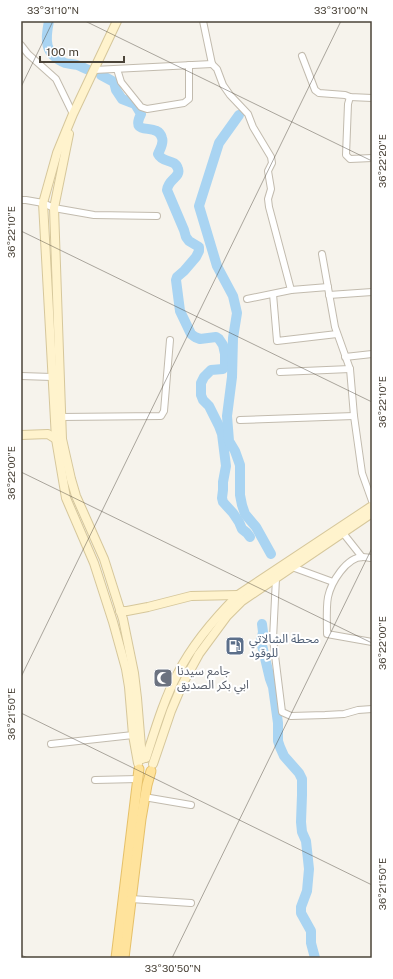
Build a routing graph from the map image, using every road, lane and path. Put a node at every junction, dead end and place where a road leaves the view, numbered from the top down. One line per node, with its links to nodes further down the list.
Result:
1 (117, 21): 8 (main road)
2 (203, 21): 5 (street)
3 (21, 45): 11 (street)
4 (302, 56): 9 (street)
5 (212, 64): 6 (street); 19 (street)
6 (190, 65): 7 (street); 7 (street)
7 (117, 69): 8 (street)
8 (94, 70): 11 (main road)
9 (350, 97): 10 (street); 12 (street)
10 (372, 98)
11 (73, 114): 14 (main road); 15 (main road)
12 (372, 158)
13 (21, 200): 14 (street)
14 (43, 203): 15 (street); 31 (main road)
15 (54, 208): 16 (street); 33 (main road)
16 (157, 216)
17 (322, 254): 18 (street)
18 (328, 287): 19 (street); 22 (street)
19 (291, 290): 21 (street)
20 (372, 292): 22 (street)
21 (273, 294): 23 (street); 24 (street)
22 (329, 295): 24 (street)
23 (247, 299)
24 (337, 334): 27 (street)
25 (170, 340): 33 (street)
26 (372, 354): 27 (street)
27 (345, 357): 28 (street)
28 (350, 369): 29 (street); 32 (street)
29 (280, 372)
30 (21, 376): 31 (street)
31 (52, 377): 35 (main road)
32 (354, 416): 34 (street); 39 (street)
33 (61, 418): 35 (main road)
34 (240, 420)
35 (59, 428): 36 (main road); 38 (main road)
36 (48, 434): 37 (main road); 38 (main road)
37 (21, 435)
38 (59, 439): 49 (main road); 52 (main road)
39 (372, 501)
40 (372, 506): 48 (main road)
41 (372, 513): 42 (main road)
42 (343, 533): 43 (street); 45 (main road)
43 (362, 557): 44 (street); 47 (street)
44 (372, 558)
45 (292, 567): 46 (main road); 47 (street)
46 (276, 578): 51 (street); 55 (main road)
47 (333, 582): 50 (street)
48 (238, 596): 49 (main road); 54 (main road)
49 (120, 610): 54 (main road)
50 (372, 642)
51 (372, 709)
52 (133, 735): 53 (street); 54 (main road)
53 (52, 744)
54 (141, 762): 55 (main road); 55 (main road); 56 (main road)
55 (152, 767): 58 (main road)
56 (138, 779): 57 (street); 62 (main road)
57 (95, 780)
58 (144, 797): 59 (street); 60 (main road)
59 (192, 804)
60 (131, 900): 61 (street); 63 (main road)
61 (191, 902)
62 (116, 958)
63 (124, 958)

